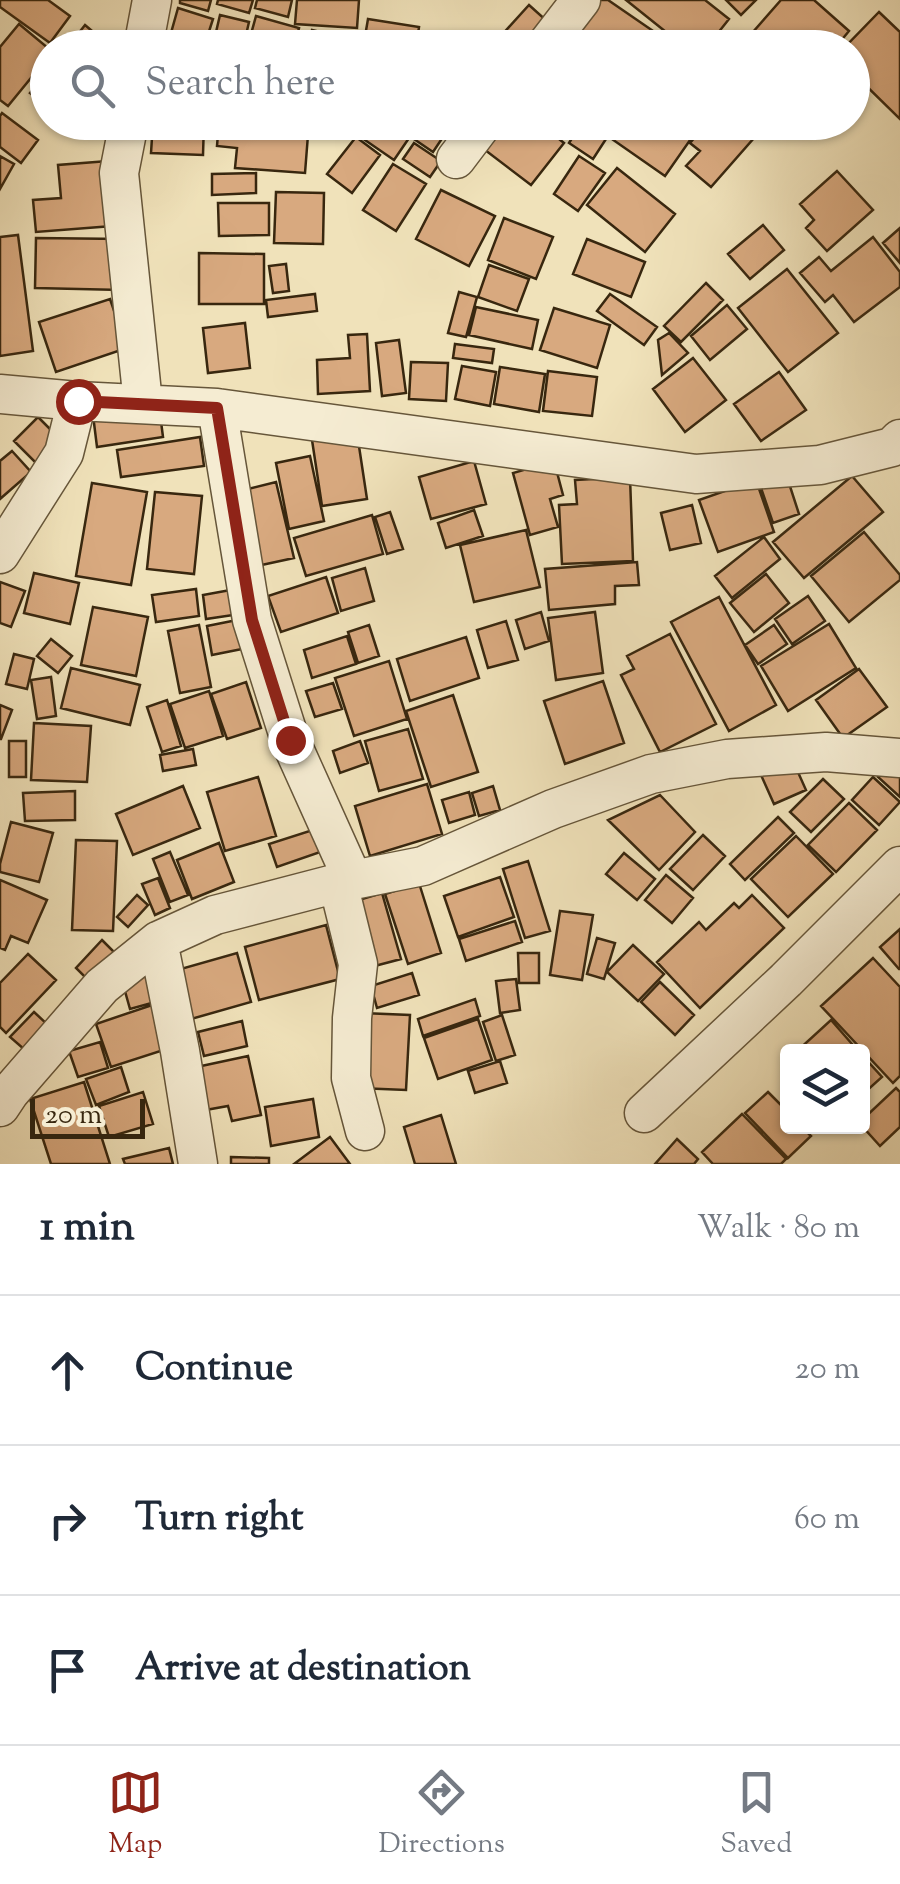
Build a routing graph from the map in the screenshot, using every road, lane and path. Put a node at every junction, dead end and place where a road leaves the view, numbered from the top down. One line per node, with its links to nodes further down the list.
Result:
1 (152, 0): 3 (street)
2 (581, 0): 4 (street)
3 (146, 30)
4 (558, 30)
5 (125, 140): 10 (street)
6 (470, 140): 7 (street)
7 (456, 159)
8 (0, 394): 9 (street)
9 (78, 401): 10 (street); 13 (street)
10 (143, 403): 11 (street)
11 (217, 408): 12 (street); 16 (street)
12 (897, 447)
13 (0, 554)
14 (900, 758): 16 (street)
15 (900, 866): 19 (street)
16 (346, 882): 17 (street); 20 (street)
17 (158, 941): 18 (street); 21 (street)
18 (0, 1107)
19 (644, 1113)
20 (364, 1132)
21 (198, 1164)

